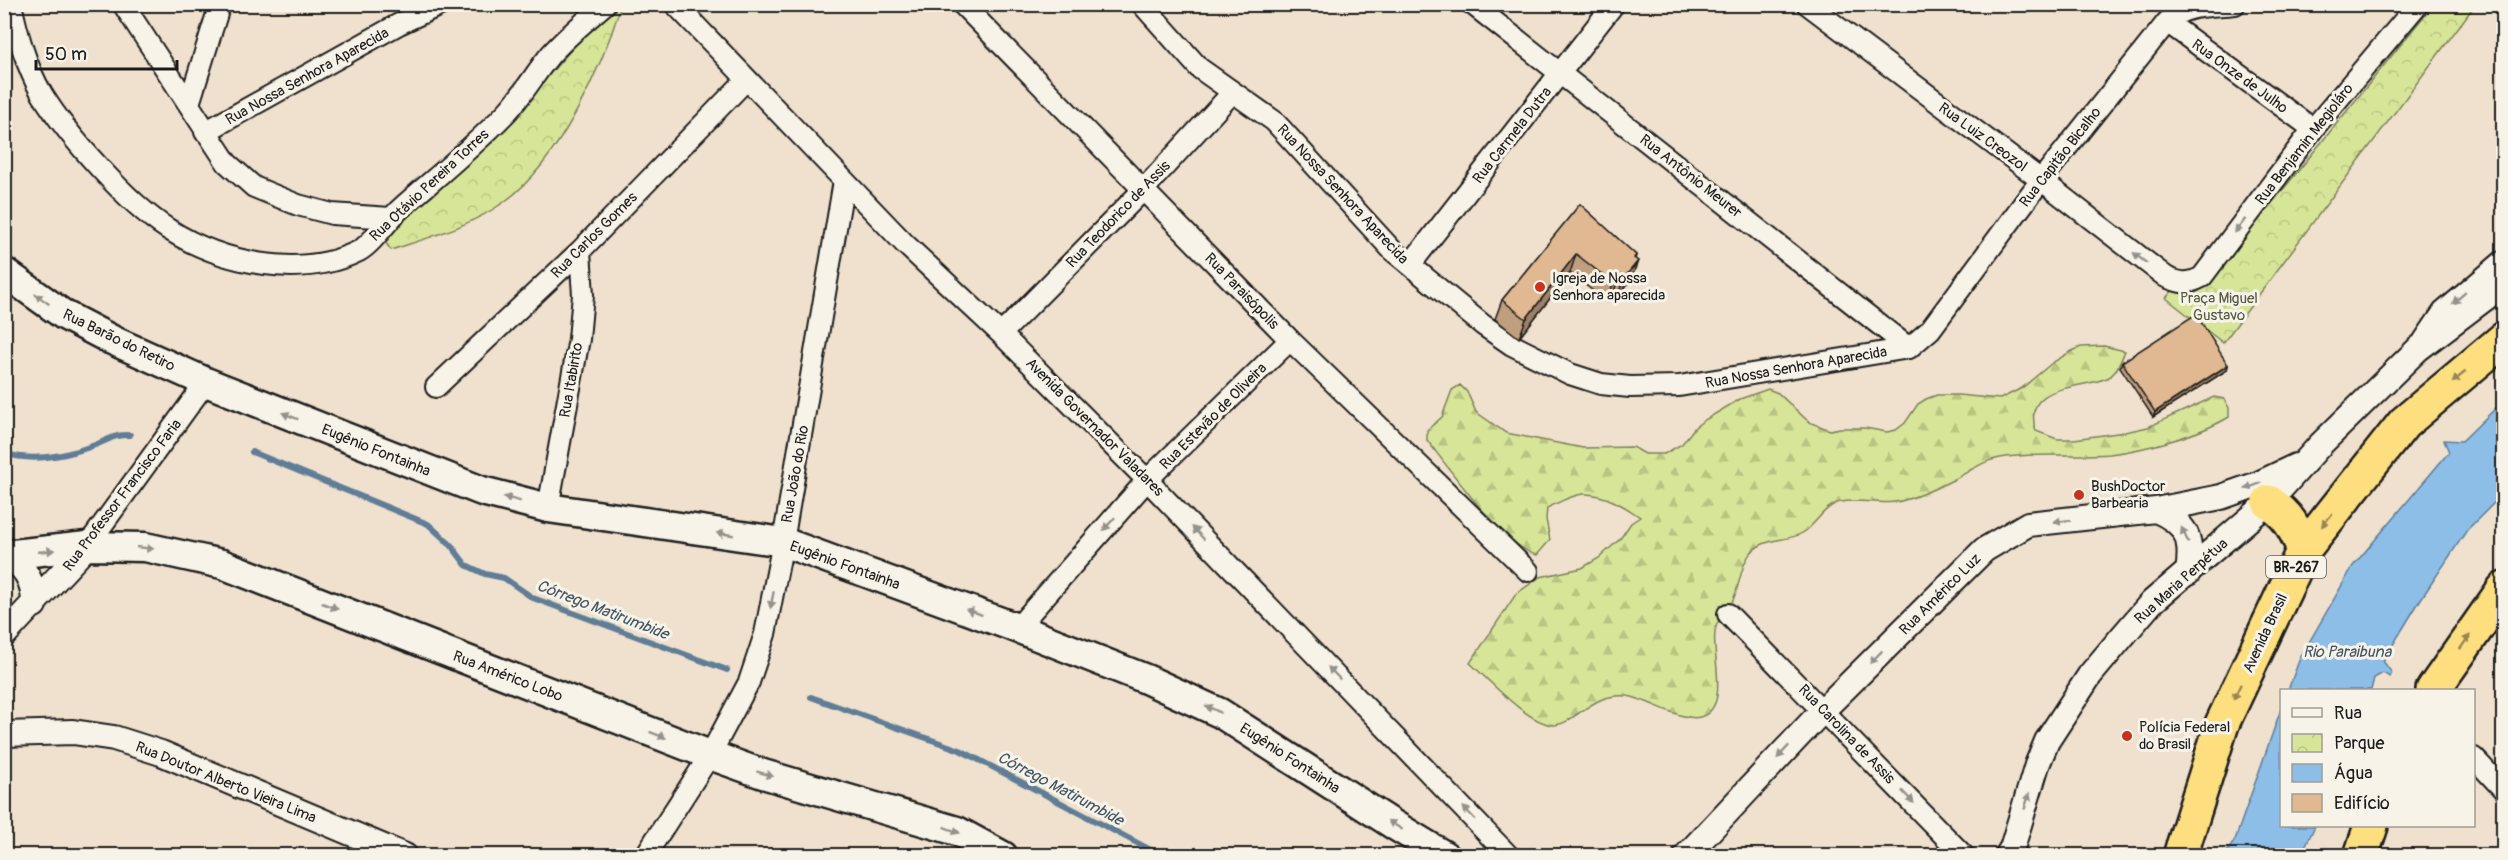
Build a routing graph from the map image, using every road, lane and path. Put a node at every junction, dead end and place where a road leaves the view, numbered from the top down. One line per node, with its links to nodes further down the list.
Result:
1 (11, 4): 26 (street, Rua Otávio Pereira Torres)
2 (123, 4): 20 (street)
3 (220, 4): 20 (street)
4 (442, 4): 22 (street, Rua Nossa Senhora Aparecida)
5 (584, 4): 16 (street)
6 (605, 4): 16 (street, Rua Otávio Pereira Torres)
7 (675, 4): 18 (street, Avenida Governador Valadares)
8 (963, 4): 25 (street, Rua Paraisópolis)
9 (1142, 4): 19 (street, Rua Nossa Senhora Aparecida)
10 (1472, 4): 17 (street, Rua Antônio Meurer)
11 (1614, 4): 17 (street, Rua Carmela Dutra)
12 (1807, 4): 23 (street, Rua Luiz Creozol)
13 (2235, 4): 15 (street, Rua Capitão Bicalho)
14 (2418, 4): 21 (street, Rua Benjamin Megioláro)
15 (2167, 22): 21 (street, Rua Onze de Julho); 23 (street, Rua Capitão Bicalho)
16 (553, 52): 26 (street, Rua Otávio Pereira Torres)
17 (1560, 74): 29 (street, Rua Carmela Dutra); 36 (street, Rua Antônio Meurer)
18 (747, 79): 24 (street, Avenida Governador Valadares); 27 (street, Rua Carlos Gomes)
19 (1232, 93): 25 (street, Rua Teodorico de Assis); 29 (street, Rua Nossa Senhora Aparecida)
20 (189, 104): 22 (street)
21 (2313, 129): 31 (street, Rua Benjamin Megioláro, one-way to 31)
22 (205, 132): 26 (street)
23 (2041, 180): 31 (street, Rua Luiz Creozol, one-way to 23); 36 (street, Rua Capitão Bicalho)
24 (844, 181): 33 (street, Avenida Governador Valadares); 47 (street, Rua João do Rio)
25 (1143, 190): 33 (street, Rua Teodorico de Assis); 35 (street, Rua Paraisópolis)
26 (390, 218)
27 (580, 251): 39 (street, Rua Carlos Gomes); 44 (street, Rua Itabirito)
28 (2504, 260): 37 (street, Rua Maria Perpétua, one-way to 37)
29 (1410, 265): 36 (street, Rua Nossa Senhora Aparecida)
30 (4, 272): 38 (main road, Rua Barão do Retiro, one-way to 30)
31 (2191, 283)
32 (2504, 284): 37 (street, Rua Maria Perpétua)
33 (1001, 334): 41 (street, Avenida Governador Valadares)
34 (2504, 339): 49 (highway, Avenida Brasil / BR-267, one-way to 49)
35 (1290, 340): 41 (street, Rua Estevão de Oliveira); 51 (street, Rua Paraisópolis)
36 (1909, 348)
37 (2418, 349): 40 (street, Rua Maria Perpétua)
38 (206, 382): 44 (main road, Eugênio Fontainha, one-way to 38); 48 (street, Rua Professor Francisco Faria)
39 (436, 387)
40 (2306, 461): 42 (street, Rua Américo Luz, one-way to 42); 43 (street, Rua Maria Perpétua)
41 (1148, 480): 56 (street, Rua Estevão de Oliveira, one-way to 56); 69 (street, Avenida Governador Valadares, one-way to 41)
42 (2221, 498): 45 (street, Rua Américo Luz); 46 (street)
43 (2269, 502): 46 (street, Rua Maria Perpétua); 49 (highway)
44 (548, 508): 47 (main road, Eugênio Fontainha, one-way to 44)
45 (2156, 510): 52 (street, one-way to 45); 59 (street, Rua Américo Luz, one-way to 59)
46 (2239, 528): 52 (street, Rua Maria Perpétua)
47 (783, 542): 56 (main road, Eugênio Fontainha, one-way to 47); 61 (street, Rua João do Rio, one-way to 61)
48 (87, 546): 50 (main road, Rua Américo Lobo, one-way to 48); 54 (street, Rua Professor Francisco Faria); 61 (main road, Rua Américo Lobo, one-way to 61)
49 (2304, 549): 73 (highway, Avenida Brasil / BR-267, one-way to 73)
50 (4, 557): 54 (street)
51 (1528, 571)
52 (2188, 573): 72 (street, Rua Maria Perpétua, one-way to 52)
53 (2504, 589): 58 (highway, one-way to 53)
54 (34, 605): 57 (street, Rua Professor Francisco Faria)
55 (1728, 614): 59 (street, Rua Carolina de Assis)
56 (1017, 628): 68 (main road, Eugênio Fontainha, one-way to 56)
57 (4, 635)
58 (2434, 689)
59 (1824, 710): 70 (street, Rua Américo Luz, one-way to 70); 71 (street, Rua Carolina de Assis, one-way to 71)
60 (4, 734): 65 (street, Rua Doutor Alberto Vieira Lima)
61 (710, 755): 66 (street, Rua João do Rio); 67 (main road, Rua Américo Lobo, one-way to 67)
62 (2475, 759): 63 (street)
63 (2504, 790)
64 (2370, 827): 74 (highway)
65 (405, 855)
66 (645, 855)
67 (1003, 855)
68 (1445, 855)
69 (1509, 855)
70 (1686, 855)
71 (1964, 855)
72 (2007, 855)
73 (2180, 855)
74 (2361, 855)

